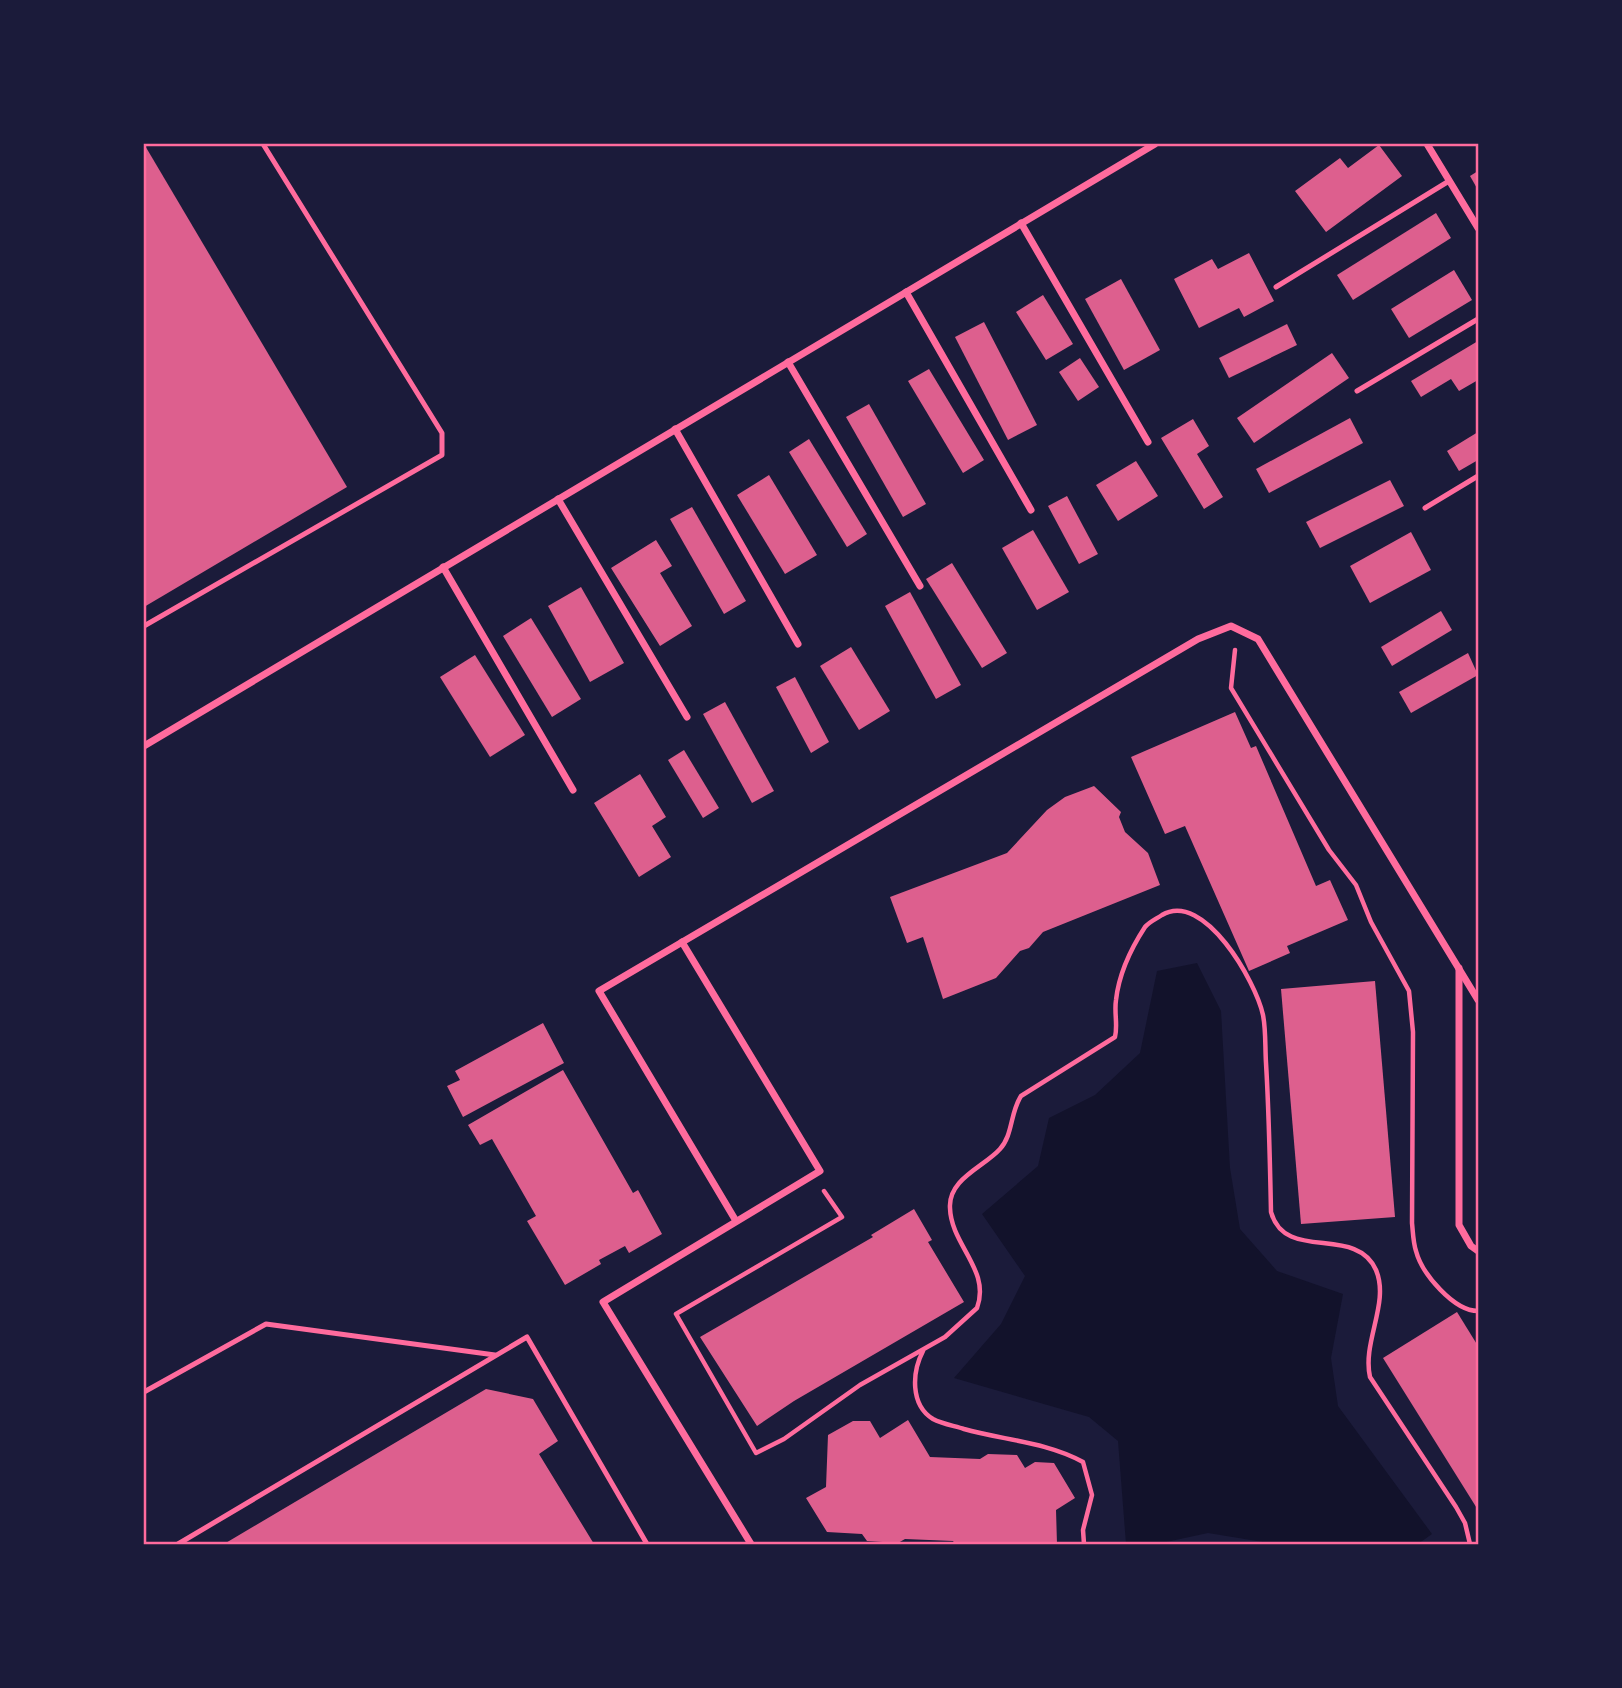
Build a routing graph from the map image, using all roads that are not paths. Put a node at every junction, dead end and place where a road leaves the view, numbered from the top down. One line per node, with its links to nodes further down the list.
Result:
1 (264, 144): 20 (lane)
2 (1155, 144): 5 (street)
3 (1427, 144): 4 (street)
4 (1449, 181): 6 (street); 7 (lane)
5 (1021, 223): 8 (street); 13 (street)
6 (1479, 228)
7 (1276, 287)
8 (906, 292): 10 (street); 17 (street)
9 (1479, 319): 11 (lane)
10 (788, 362): 12 (street); 19 (street)
11 (1357, 391)
12 (675, 429): 15 (street); 21 (street)
13 (1148, 442)
14 (1479, 476): 16 (lane)
15 (558, 499): 18 (street); 22 (street)
16 (1425, 508)
17 (1031, 510)
18 (443, 567): 23 (street); 24 (street)
19 (920, 586)
20 (144, 626)
21 (798, 644)
22 (687, 717)
23 (144, 746)
24 (573, 790)
25 (682, 942): 26 (street); 28 (street); 28 (street)
26 (1459, 967): 27 (street); 29 (street)
27 (1479, 1000)
28 (736, 1222): 34 (street)
29 (1479, 1251)
30 (495, 1355): 31 (lane); 32 (lane); 33 (lane)
31 (144, 1392)
32 (178, 1545)
33 (647, 1545)
34 (751, 1545)

